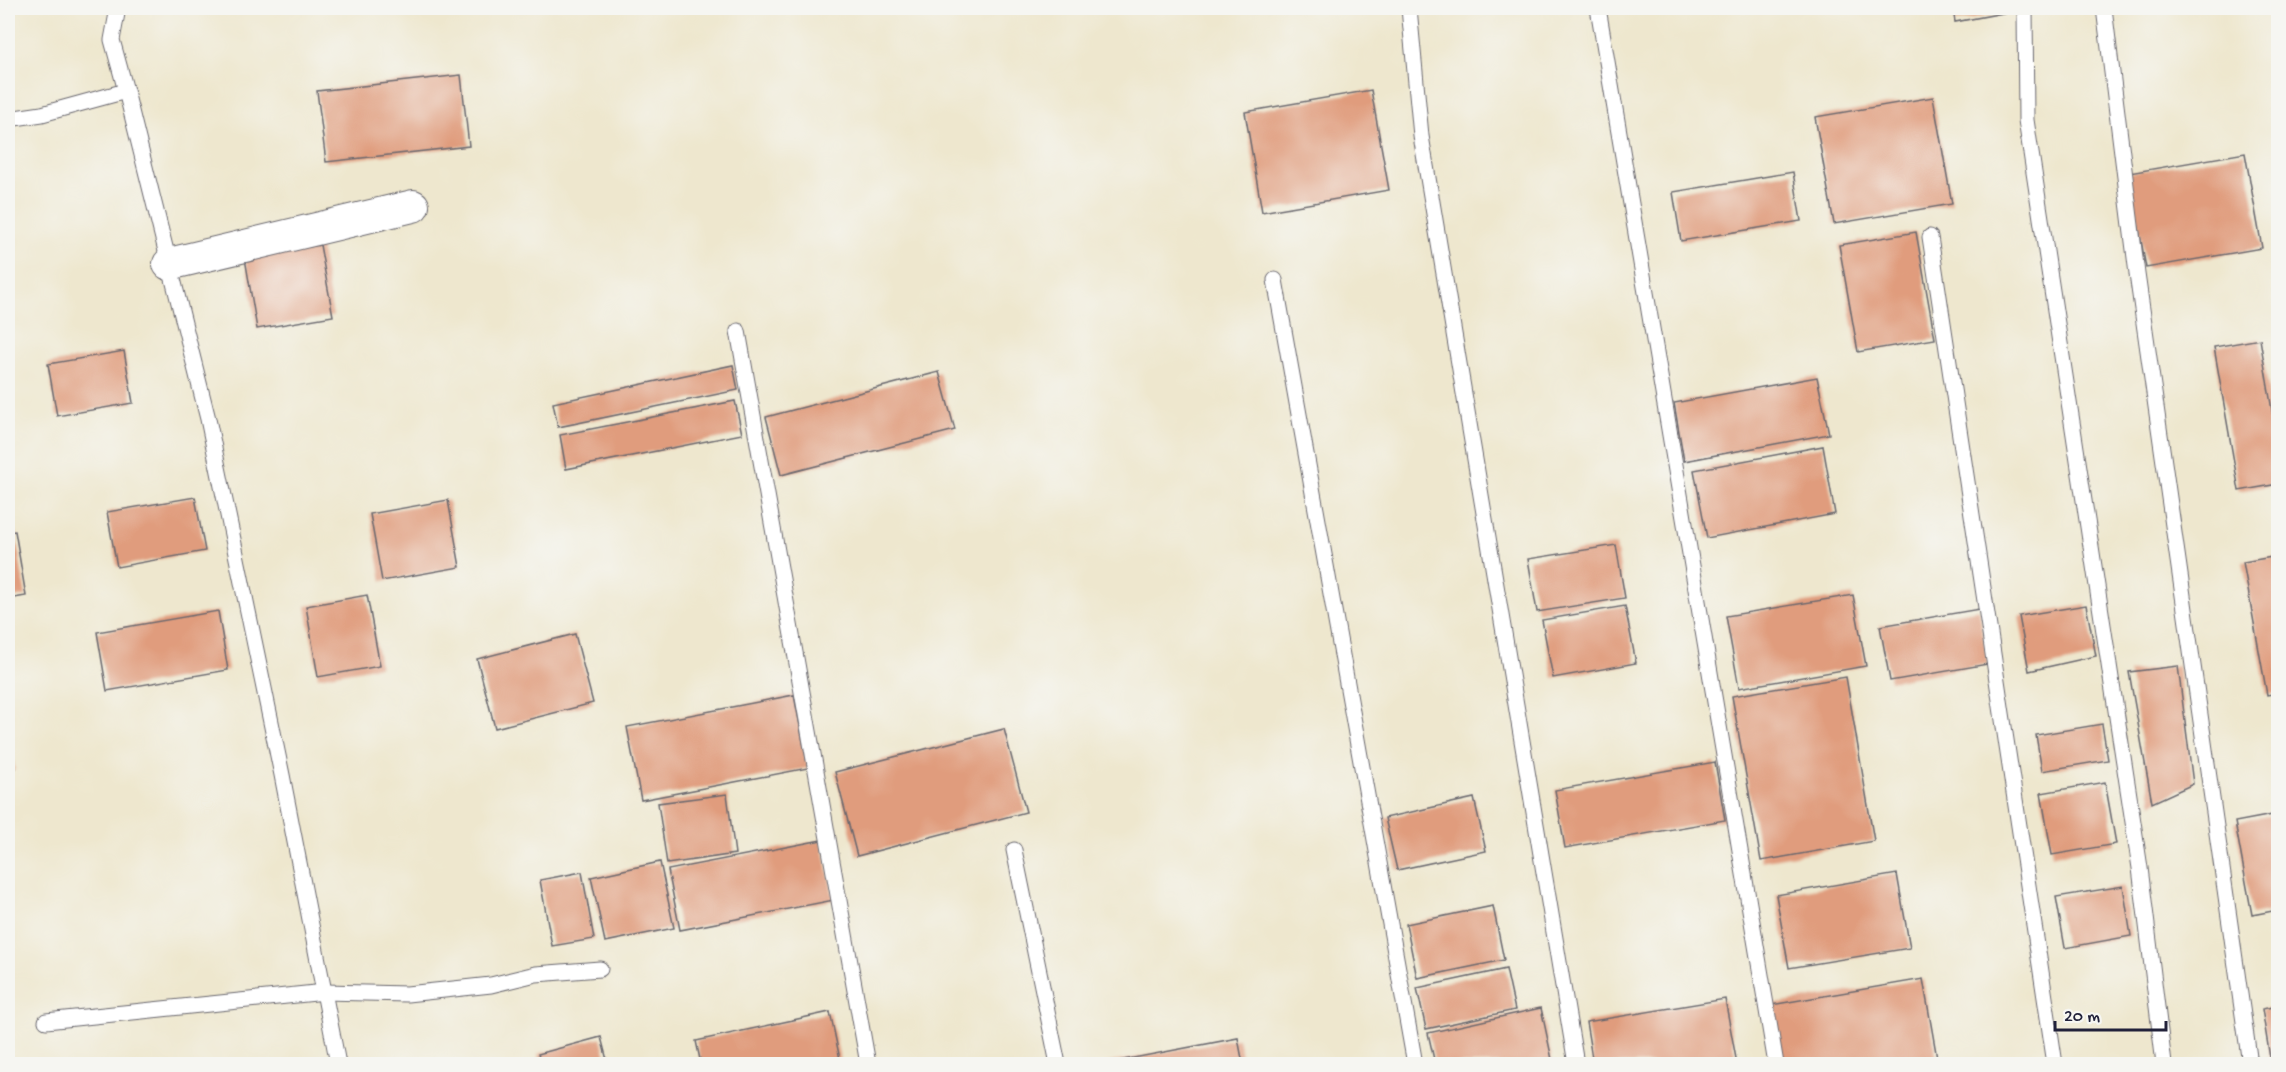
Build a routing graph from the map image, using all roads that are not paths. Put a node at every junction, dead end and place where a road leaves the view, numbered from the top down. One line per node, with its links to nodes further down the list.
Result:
1 (118, 8): 6 (lane)
2 (1409, 8): 21 (lane)
3 (1598, 8): 22 (lane)
4 (2025, 8): 24 (lane)
5 (2104, 8): 25 (lane)
6 (126, 91): 7 (lane); 10 (lane)
7 (8, 119)
8 (412, 206): 10 (street)
9 (1930, 237): 23 (lane)
10 (169, 264): 15 (lane)
11 (1275, 280): 20 (lane)
12 (738, 331): 18 (lane)
13 (1014, 850): 19 (lane)
14 (600, 969): 15 (lane)
15 (325, 992): 16 (lane); 17 (lane)
16 (46, 1022)
17 (338, 1065)
18 (868, 1065)
19 (1058, 1065)
20 (1414, 1065)
21 (1576, 1065)
22 (1776, 1065)
23 (2055, 1065)
24 (2164, 1065)
25 (2250, 1065)

